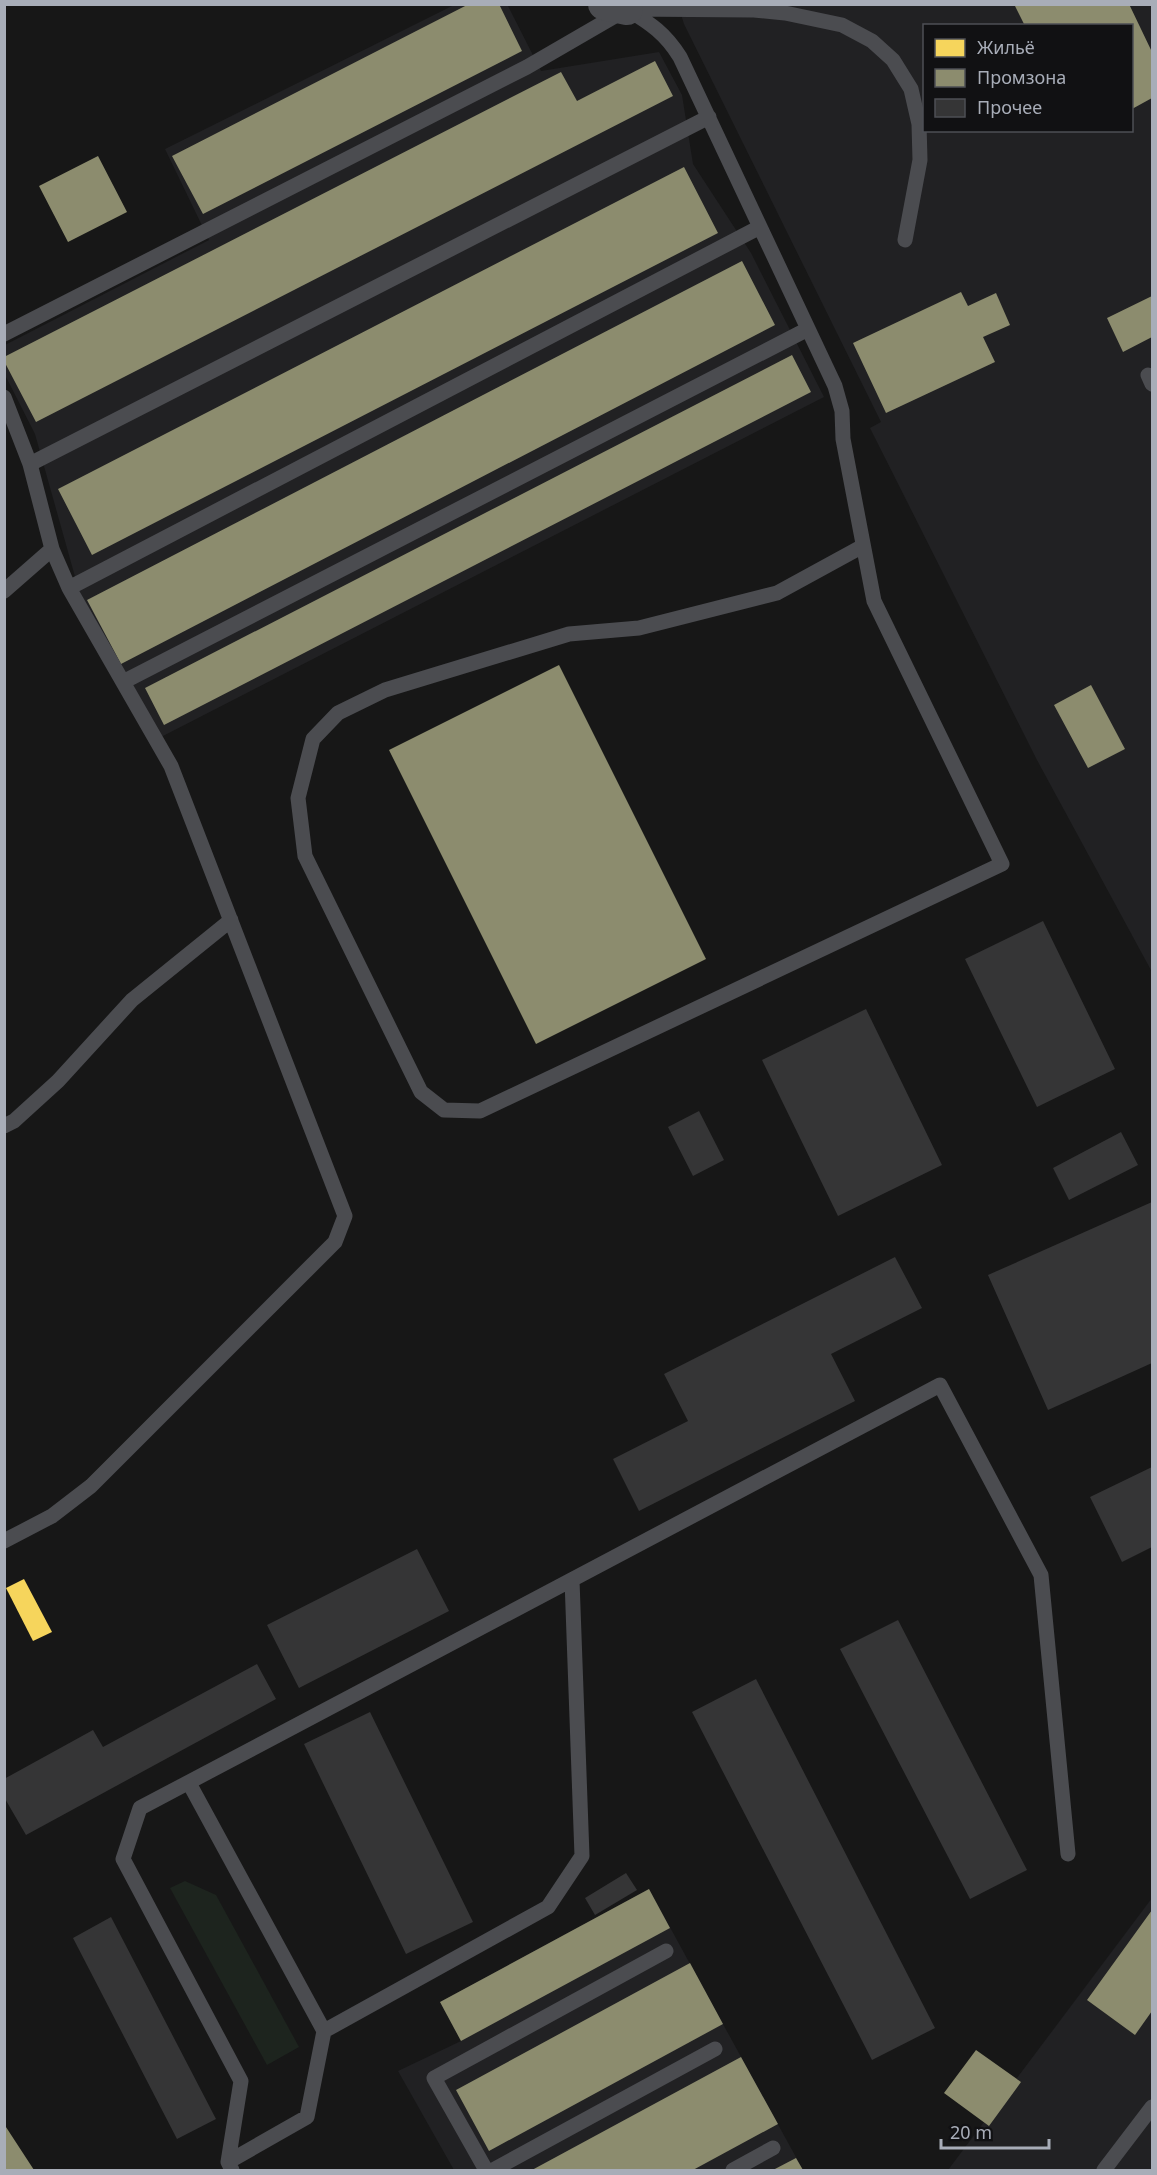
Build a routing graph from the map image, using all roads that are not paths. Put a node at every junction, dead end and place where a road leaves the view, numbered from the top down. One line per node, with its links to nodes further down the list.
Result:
1 (616, 7): 2 (lane); 4 (lane); 6 (lane)
2 (709, 117): 3 (lane); 8 (lane)
3 (760, 227): 5 (lane); 11 (lane)
4 (905, 240)
5 (808, 329): 9 (lane); 13 (lane)
6 (4, 334)
7 (4, 397): 8 (lane)
8 (30, 464): 10 (lane)
9 (863, 546): 9 (lane)
10 (52, 549): 11 (lane); 12 (lane)
11 (69, 588): 13 (lane)
12 (4, 591)
13 (123, 682): 14 (lane)
14 (231, 920): 15 (lane); 16 (lane)
15 (4, 1126)
16 (4, 1541)
17 (572, 1580): 18 (lane); 19 (lane); 21 (lane)
18 (189, 1783): 21 (lane); 25 (lane)
19 (1068, 1854)
20 (666, 1952): 26 (lane)
21 (324, 2031): 25 (lane)
22 (715, 2049): 27 (lane)
23 (1152, 2107): 29 (lane)
24 (773, 2148): 28 (lane)
25 (230, 2166)
26 (486, 2170)
27 (493, 2170)
28 (733, 2170)
29 (1104, 2170)

